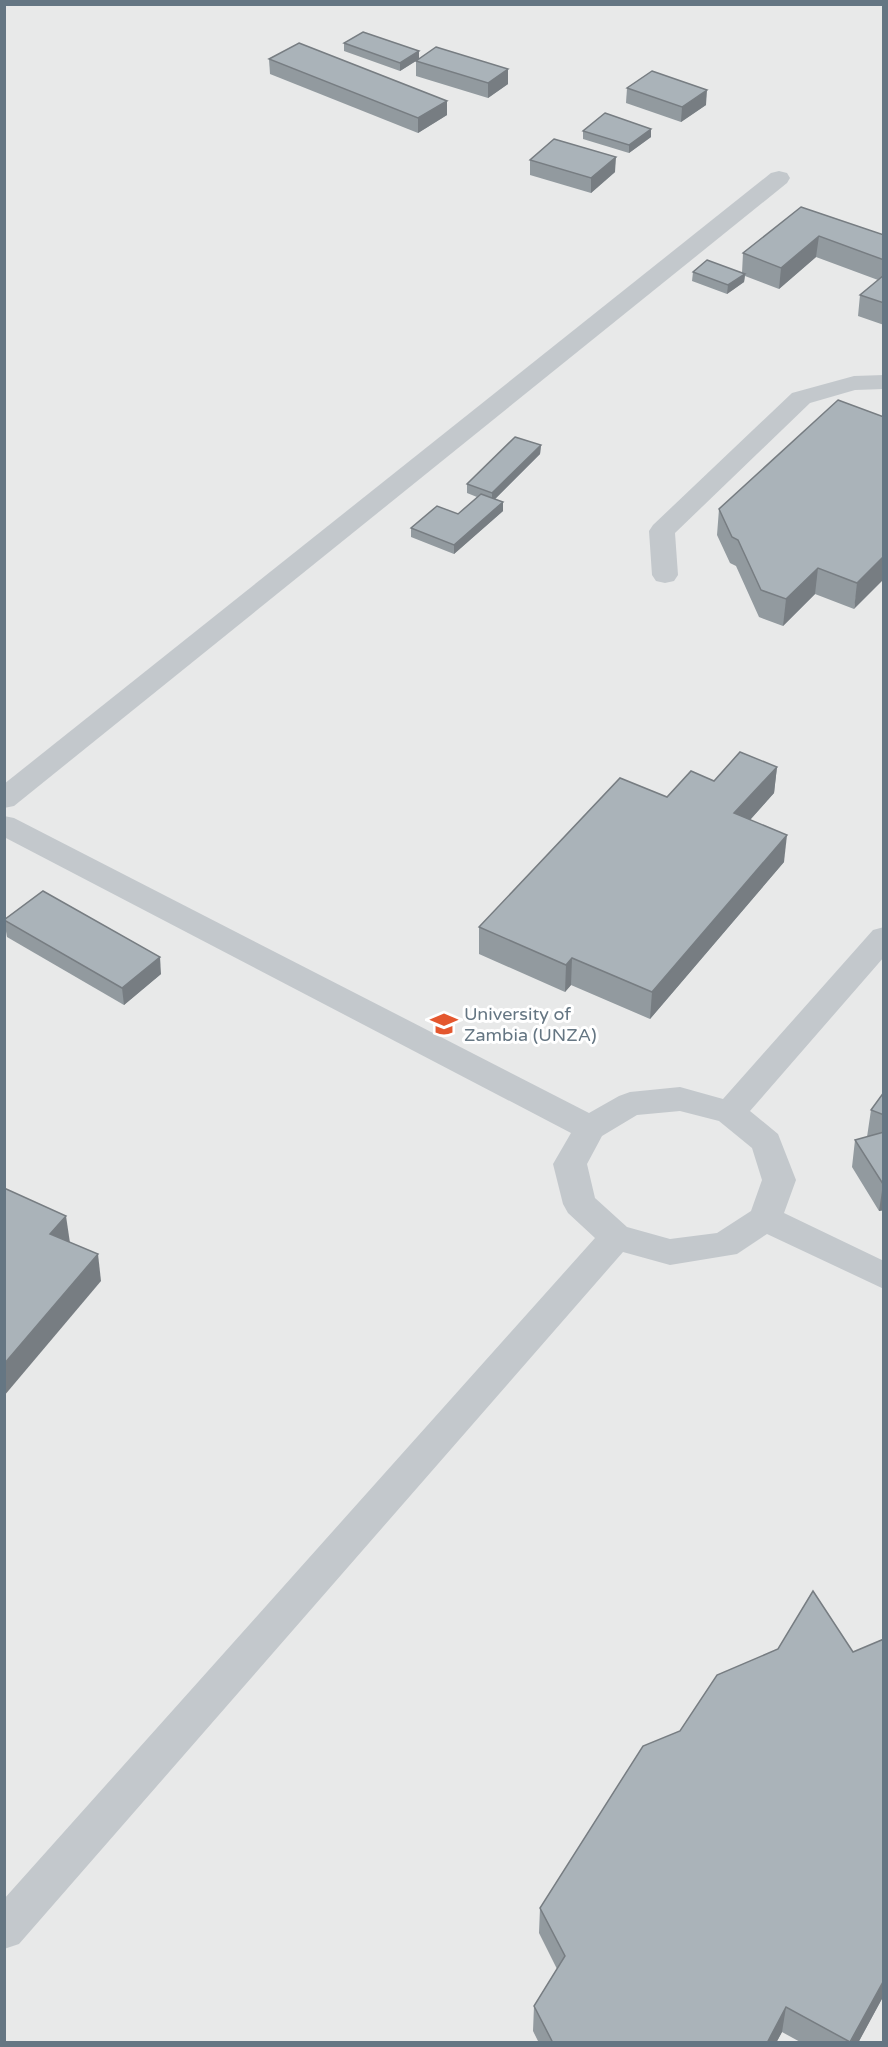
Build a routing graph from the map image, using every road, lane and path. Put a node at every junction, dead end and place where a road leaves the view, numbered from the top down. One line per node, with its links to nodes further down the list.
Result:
1 (779, 178): 4 (lane)
2 (884, 382): 3 (lane)
3 (666, 575)
4 (4, 799)
5 (4, 825): 8 (lane)
6 (884, 937): 7 (lane)
7 (730, 1113): 8 (lane); 9 (lane)
8 (590, 1128): 10 (lane)
9 (765, 1218): 10 (lane); 11 (lane)
10 (616, 1237): 12 (lane)
11 (884, 1276)
12 (4, 1930)

